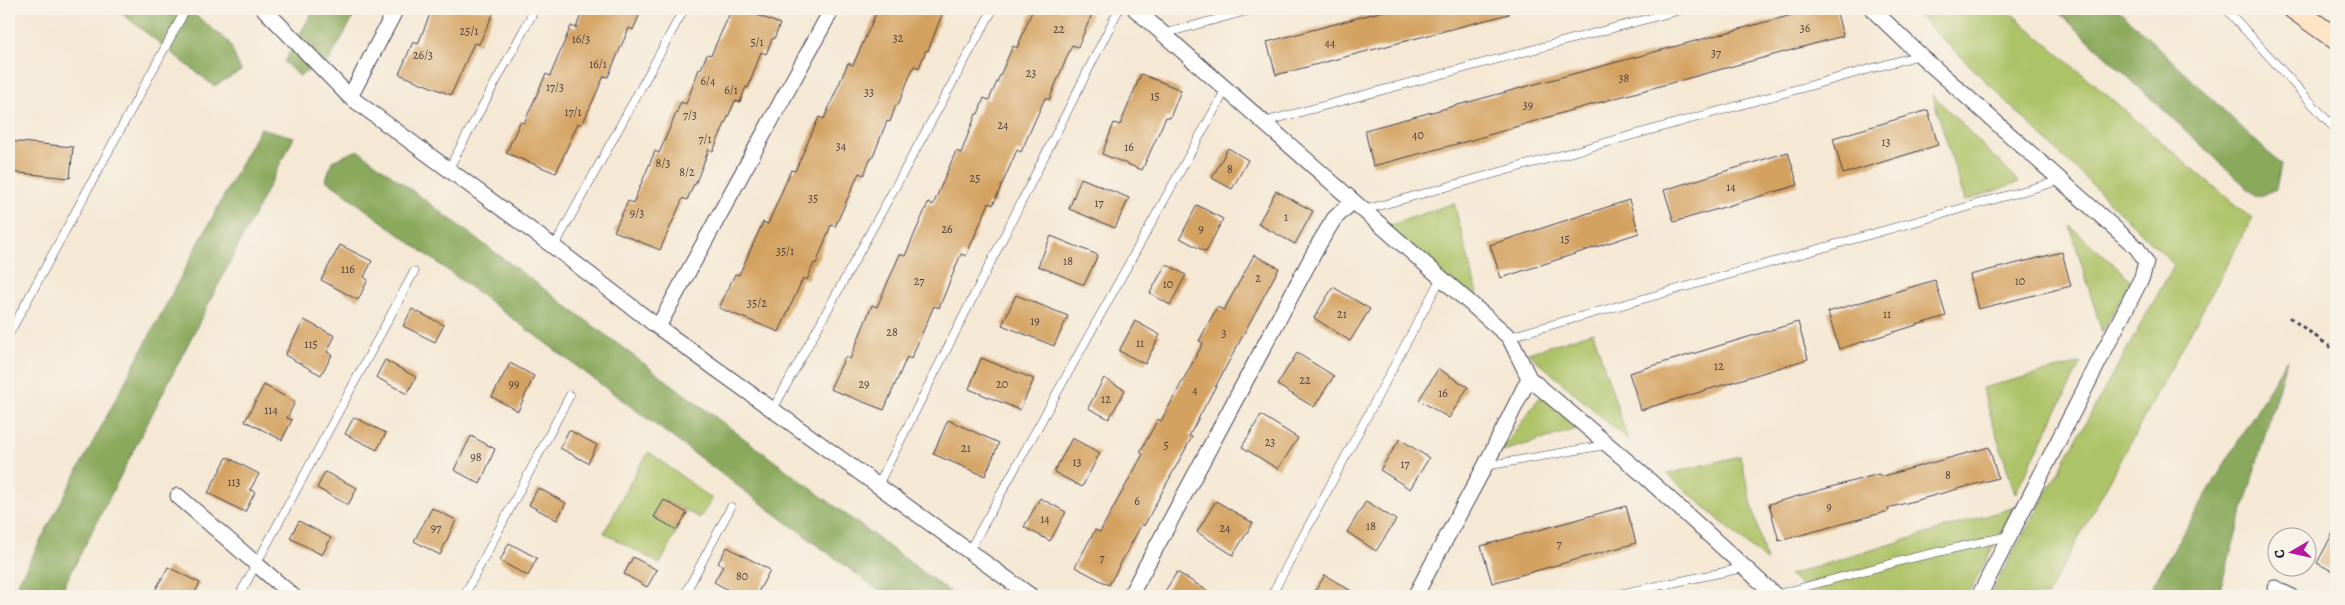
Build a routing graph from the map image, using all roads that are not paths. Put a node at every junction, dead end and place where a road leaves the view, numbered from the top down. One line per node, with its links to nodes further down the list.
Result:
1 (186, 9): 29 (lane)
2 (264, 9): 19 (street)
3 (396, 9): 19 (street)
4 (535, 9): 22 (lane)
5 (684, 9): 25 (lane)
6 (832, 9): 28 (street)
7 (993, 9): 33 (lane)
8 (1119, 9): 36 (lane)
9 (1135, 9): 15 (street)
10 (1254, 9): 15 (lane)
11 (1684, 9): 20 (lane)
12 (1872, 9): 17 (street)
13 (2226, 9): 21 (lane)
14 (2294, 9): 16 (main road)
15 (1163, 34): 18 (street)
16 (2336, 39)
17 (1920, 56): 23 (street); 24 (lane)
18 (1226, 89): 20 (street); 40 (lane)
19 (350, 97): 22 (street)
20 (1264, 122): 24 (street)
21 (2336, 130)
22 (448, 170): 25 (street)
23 (2062, 180): 30 (lane); 37 (street)
24 (1359, 205): 27 (street); 49 (street)
25 (554, 247): 28 (street)
26 (414, 272): 41 (lane)
27 (1441, 278): 30 (street); 50 (lane)
28 (658, 327): 33 (street)
29 (9, 334)
30 (1509, 337): 31 (street)
31 (1529, 378): 34 (street); 35 (street)
32 (570, 395): 46 (lane)
33 (772, 411): 36 (street)
34 (1606, 445): 35 (lane); 42 (street)
35 (1485, 466): 51 (street)
36 (878, 484): 40 (street)
37 (2031, 493): 53 (lane); 54 (street)
38 (178, 496): 41 (street)
39 (731, 507): 47 (lane)
40 (969, 551): 48 (street)
41 (256, 565): 44 (lane); 45 (street)
42 (1743, 568): 52 (lane); 53 (street)
43 (2275, 588): 55 (street)
44 (239, 596)
45 (293, 596)
46 (464, 596)
47 (684, 596)
48 (1031, 596)
49 (1130, 596)
50 (1271, 596)
51 (1415, 596)
52 (1610, 596)
53 (1776, 596)
54 (1979, 596)
55 (2290, 596)

